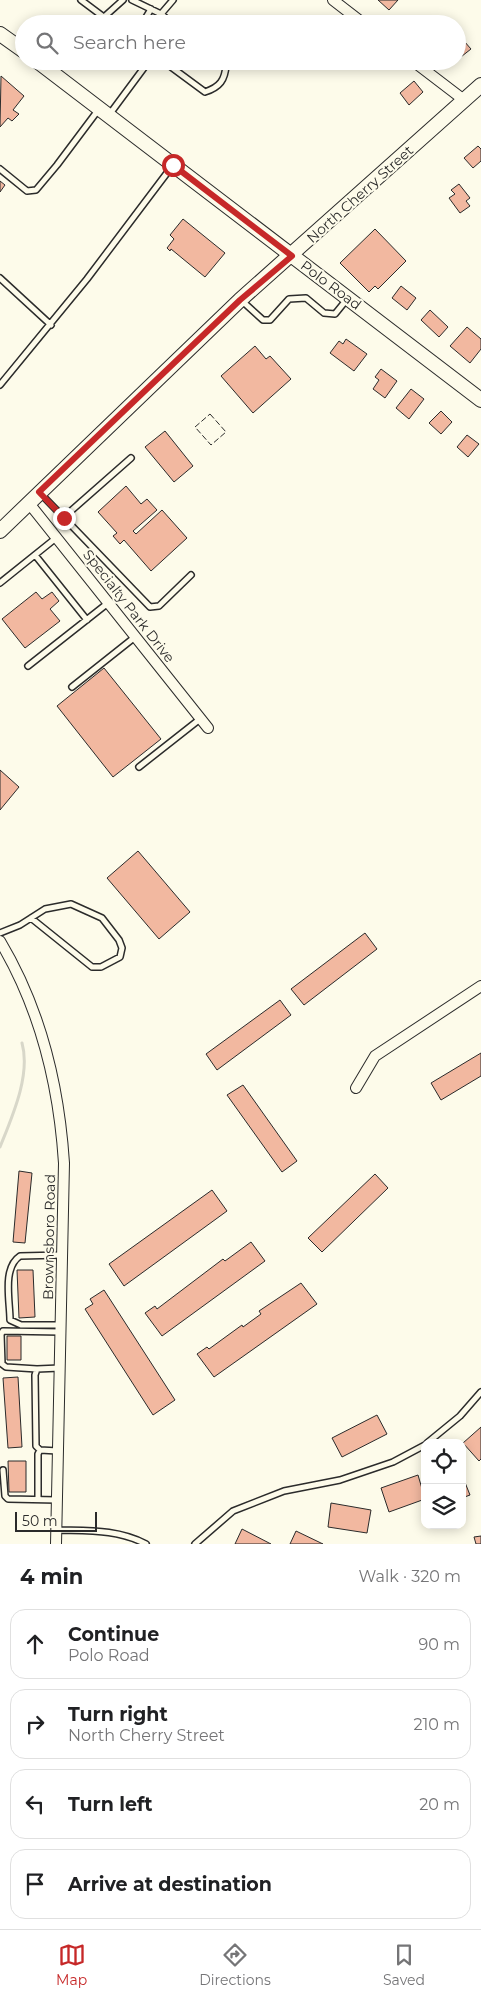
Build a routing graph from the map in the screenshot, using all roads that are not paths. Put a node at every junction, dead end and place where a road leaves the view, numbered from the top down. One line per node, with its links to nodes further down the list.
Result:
1 (82, 0): 8 (lane)
2 (123, 0): 9 (lane)
3 (132, 0): 6 (lane)
4 (173, 0): 7 (lane)
5 (333, 0): 11 (street)
6 (151, 9): 7 (lane); 10 (lane)
7 (161, 14)
8 (101, 15)
9 (106, 15)
10 (147, 15)
11 (352, 15)
12 (0, 34): 13 (main road)
13 (15, 45)
14 (49, 70): 21 (main road, Polo Road)
15 (141, 70): 21 (lane)
16 (175, 70): 17 (lane)
17 (226, 70)
18 (425, 70): 20 (street)
19 (481, 85): 20 (main road, North Cherry Street)
20 (464, 100): 24 (main road, North Cherry Street)
21 (104, 112): 22 (main road, Polo Road); 23 (lane)
22 (173, 165): 24 (main road, Polo Road); 28 (lane)
23 (0, 169)
24 (292, 256): 26 (main road, Polo Road); 27 (main road, North Cherry Street)
25 (0, 278): 28 (lane)
26 (348, 298): 27 (lane); 30 (main road, Polo Road)
27 (240, 300): 32 (main road, North Cherry Street)
28 (51, 325): 29 (lane)
29 (0, 385)
30 (481, 400)
31 (131, 458): 34 (lane)
32 (39, 492): 33 (main road, North Cherry Street); 34 (lane)
33 (28, 502): 35 (main road, North Cherry Street); 36 (street, Specialty Park Drive)
34 (64, 518): 38 (lane)
35 (0, 531)
36 (56, 537): 37 (lane); 40 (street, Specialty Park Drive)
37 (35, 555): 39 (lane); 41 (lane)
38 (191, 575)
39 (0, 584)
40 (109, 603): 41 (lane); 42 (street, Specialty Park Drive)
41 (87, 620): 43 (lane)
42 (135, 636): 44 (lane); 45 (street, Specialty Park Drive)
43 (28, 666)
44 (72, 687)
45 (201, 719): 46 (street, Specialty Park Drive); 47 (lane)
46 (208, 728)
47 (139, 767)
48 (31, 918): 48 (lane); 49 (lane)
49 (0, 933)
50 (0, 941): 53 (street, Brownsboro Road)
51 (481, 986): 52 (street)
52 (356, 1088)
53 (62, 1255): 54 (street, Brownsboro Road); 54 (lane)
54 (61, 1328): 55 (street, Brownsboro Road); 56 (lane)
55 (61, 1368): 56 (lane); 61 (street, Brownsboro Road)
56 (37, 1369): 60 (lane)
57 (481, 1392): 58 (lane)
58 (432, 1439)
59 (421, 1447): 68 (lane)
60 (40, 1450): 61 (lane); 63 (lane)
61 (58, 1452): 64 (street, Brownsboro Road)
62 (3, 1470): 63 (lane)
63 (38, 1500): 64 (lane)
64 (57, 1500): 65 (street, Brownsboro Road)
65 (57, 1530): 66 (street, Brownsboro Road); 67 (lane)
66 (56, 1544)
67 (146, 1544)
68 (194, 1544)

